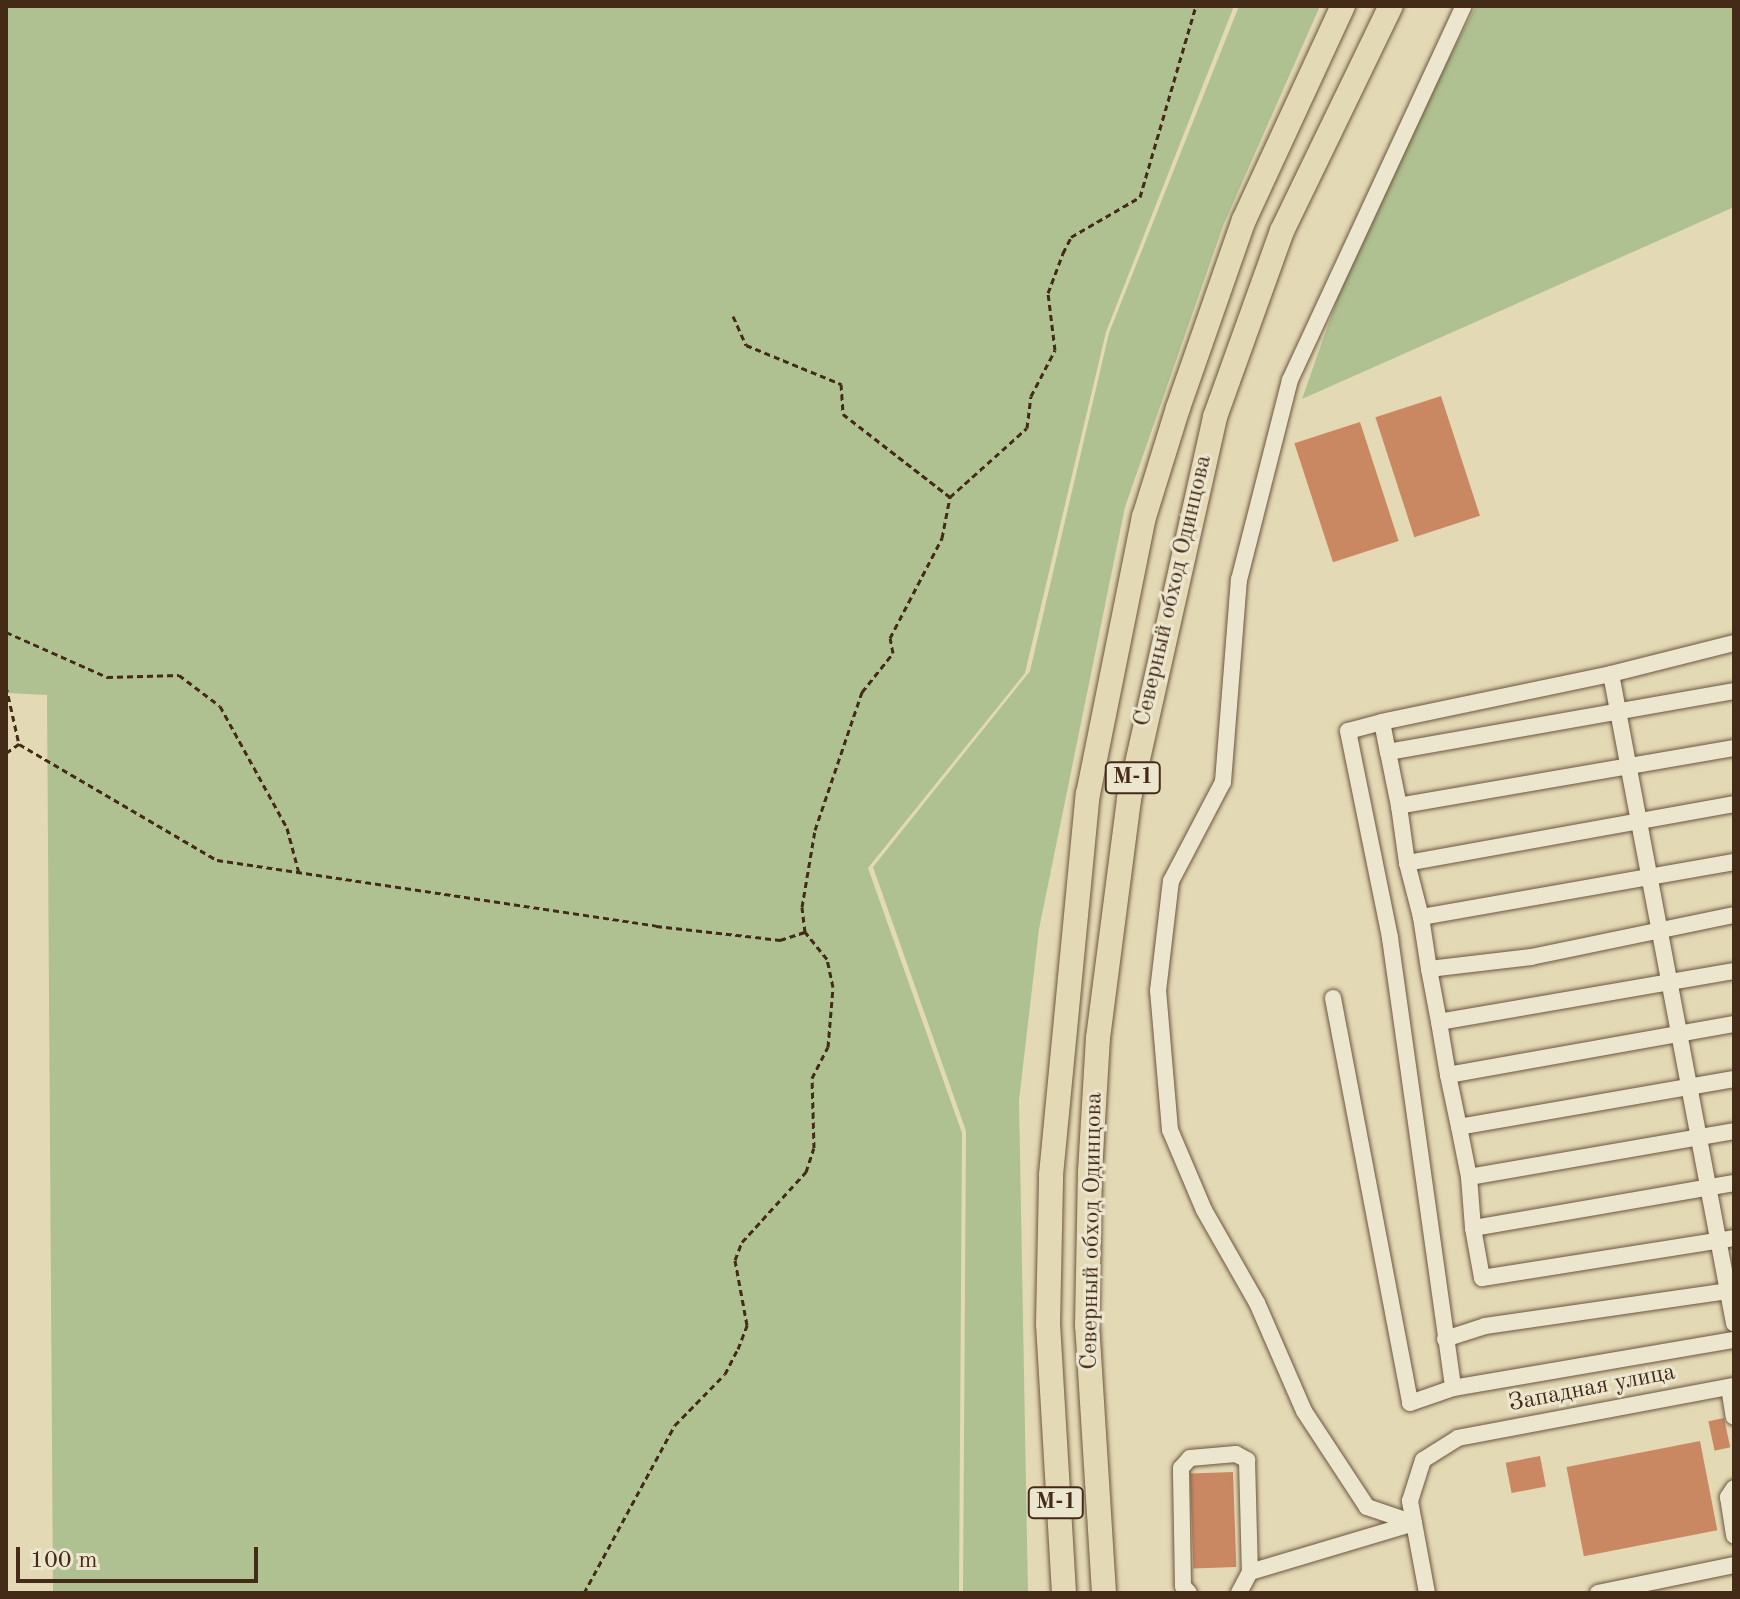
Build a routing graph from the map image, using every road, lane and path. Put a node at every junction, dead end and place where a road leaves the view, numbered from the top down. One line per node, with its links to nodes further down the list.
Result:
1 (1196, 6): 6 (path)
2 (1343, 6): 61 (highway, Северный обход Одинцова / М-1)
3 (1391, 6): 62 (highway, Северный обход Одинцова / М-1)
4 (1464, 6): 56 (street)
5 (733, 316): 6 (path)
6 (950, 497): 29 (path)
7 (6, 632): 24 (path)
8 (1734, 643): 9 (street)
9 (1611, 674): 12 (street); 13 (street)
10 (6, 686): 14 (path)
11 (1734, 691): 12 (street)
12 (1618, 711): 16 (street); 18 (street)
13 (1382, 722): 16 (street); 50 (street)
14 (19, 744): 17 (path); 24 (path)
15 (1734, 748): 18 (street)
16 (1388, 752): 20 (street)
17 (6, 753)
18 (1629, 766): 20 (street); 21 (street)
19 (1734, 804): 21 (street)
20 (1399, 806): 23 (street)
21 (1639, 823): 23 (street); 25 (street)
22 (1734, 862): 25 (street)
23 (1407, 863): 27 (street)
24 (299, 873): 29 (path)
25 (1650, 879): 27 (street); 28 (street)
26 (1734, 915): 28 (street)
27 (1421, 917): 30 (street)
28 (1659, 929): 30 (street); 32 (street)
29 (805, 932): 60 (path)
30 (1429, 969): 34 (street)
31 (1734, 971): 32 (street)
32 (1670, 983): 34 (street); 36 (street)
33 (1333, 998): 53 (street)
34 (1439, 1022): 37 (street)
35 (1734, 1024): 36 (street)
36 (1679, 1035): 37 (street); 39 (street)
37 (1448, 1075): 40 (street)
38 (1734, 1079): 39 (street)
39 (1689, 1086): 40 (street); 42 (street)
40 (1459, 1127): 43 (street)
41 (1734, 1131): 42 (street)
42 (1699, 1137): 43 (street); 45 (street)
43 (1469, 1177): 46 (street)
44 (1734, 1183): 45 (street)
45 (1709, 1192): 46 (street); 47 (street)
46 (1473, 1228): 47 (street)
47 (1726, 1239): 48 (street)
48 (1731, 1291): 49 (street); 50 (street)
49 (1734, 1323)
50 (1445, 1339): 53 (street)
51 (1734, 1340): 53 (street)
52 (1731, 1386): 54 (street); 56 (street, Западная улица)
53 (1453, 1388)
54 (1734, 1417)
55 (1734, 1488): 57 (street)
56 (1414, 1523): 59 (street); 65 (street)
57 (1734, 1536)
58 (1734, 1565): 66 (street)
59 (1250, 1572): 63 (street); 64 (street)
60 (584, 1593)
61 (1064, 1593)
62 (1104, 1593)
63 (1189, 1593)
64 (1239, 1593)
65 (1427, 1593)
66 (1598, 1593)

